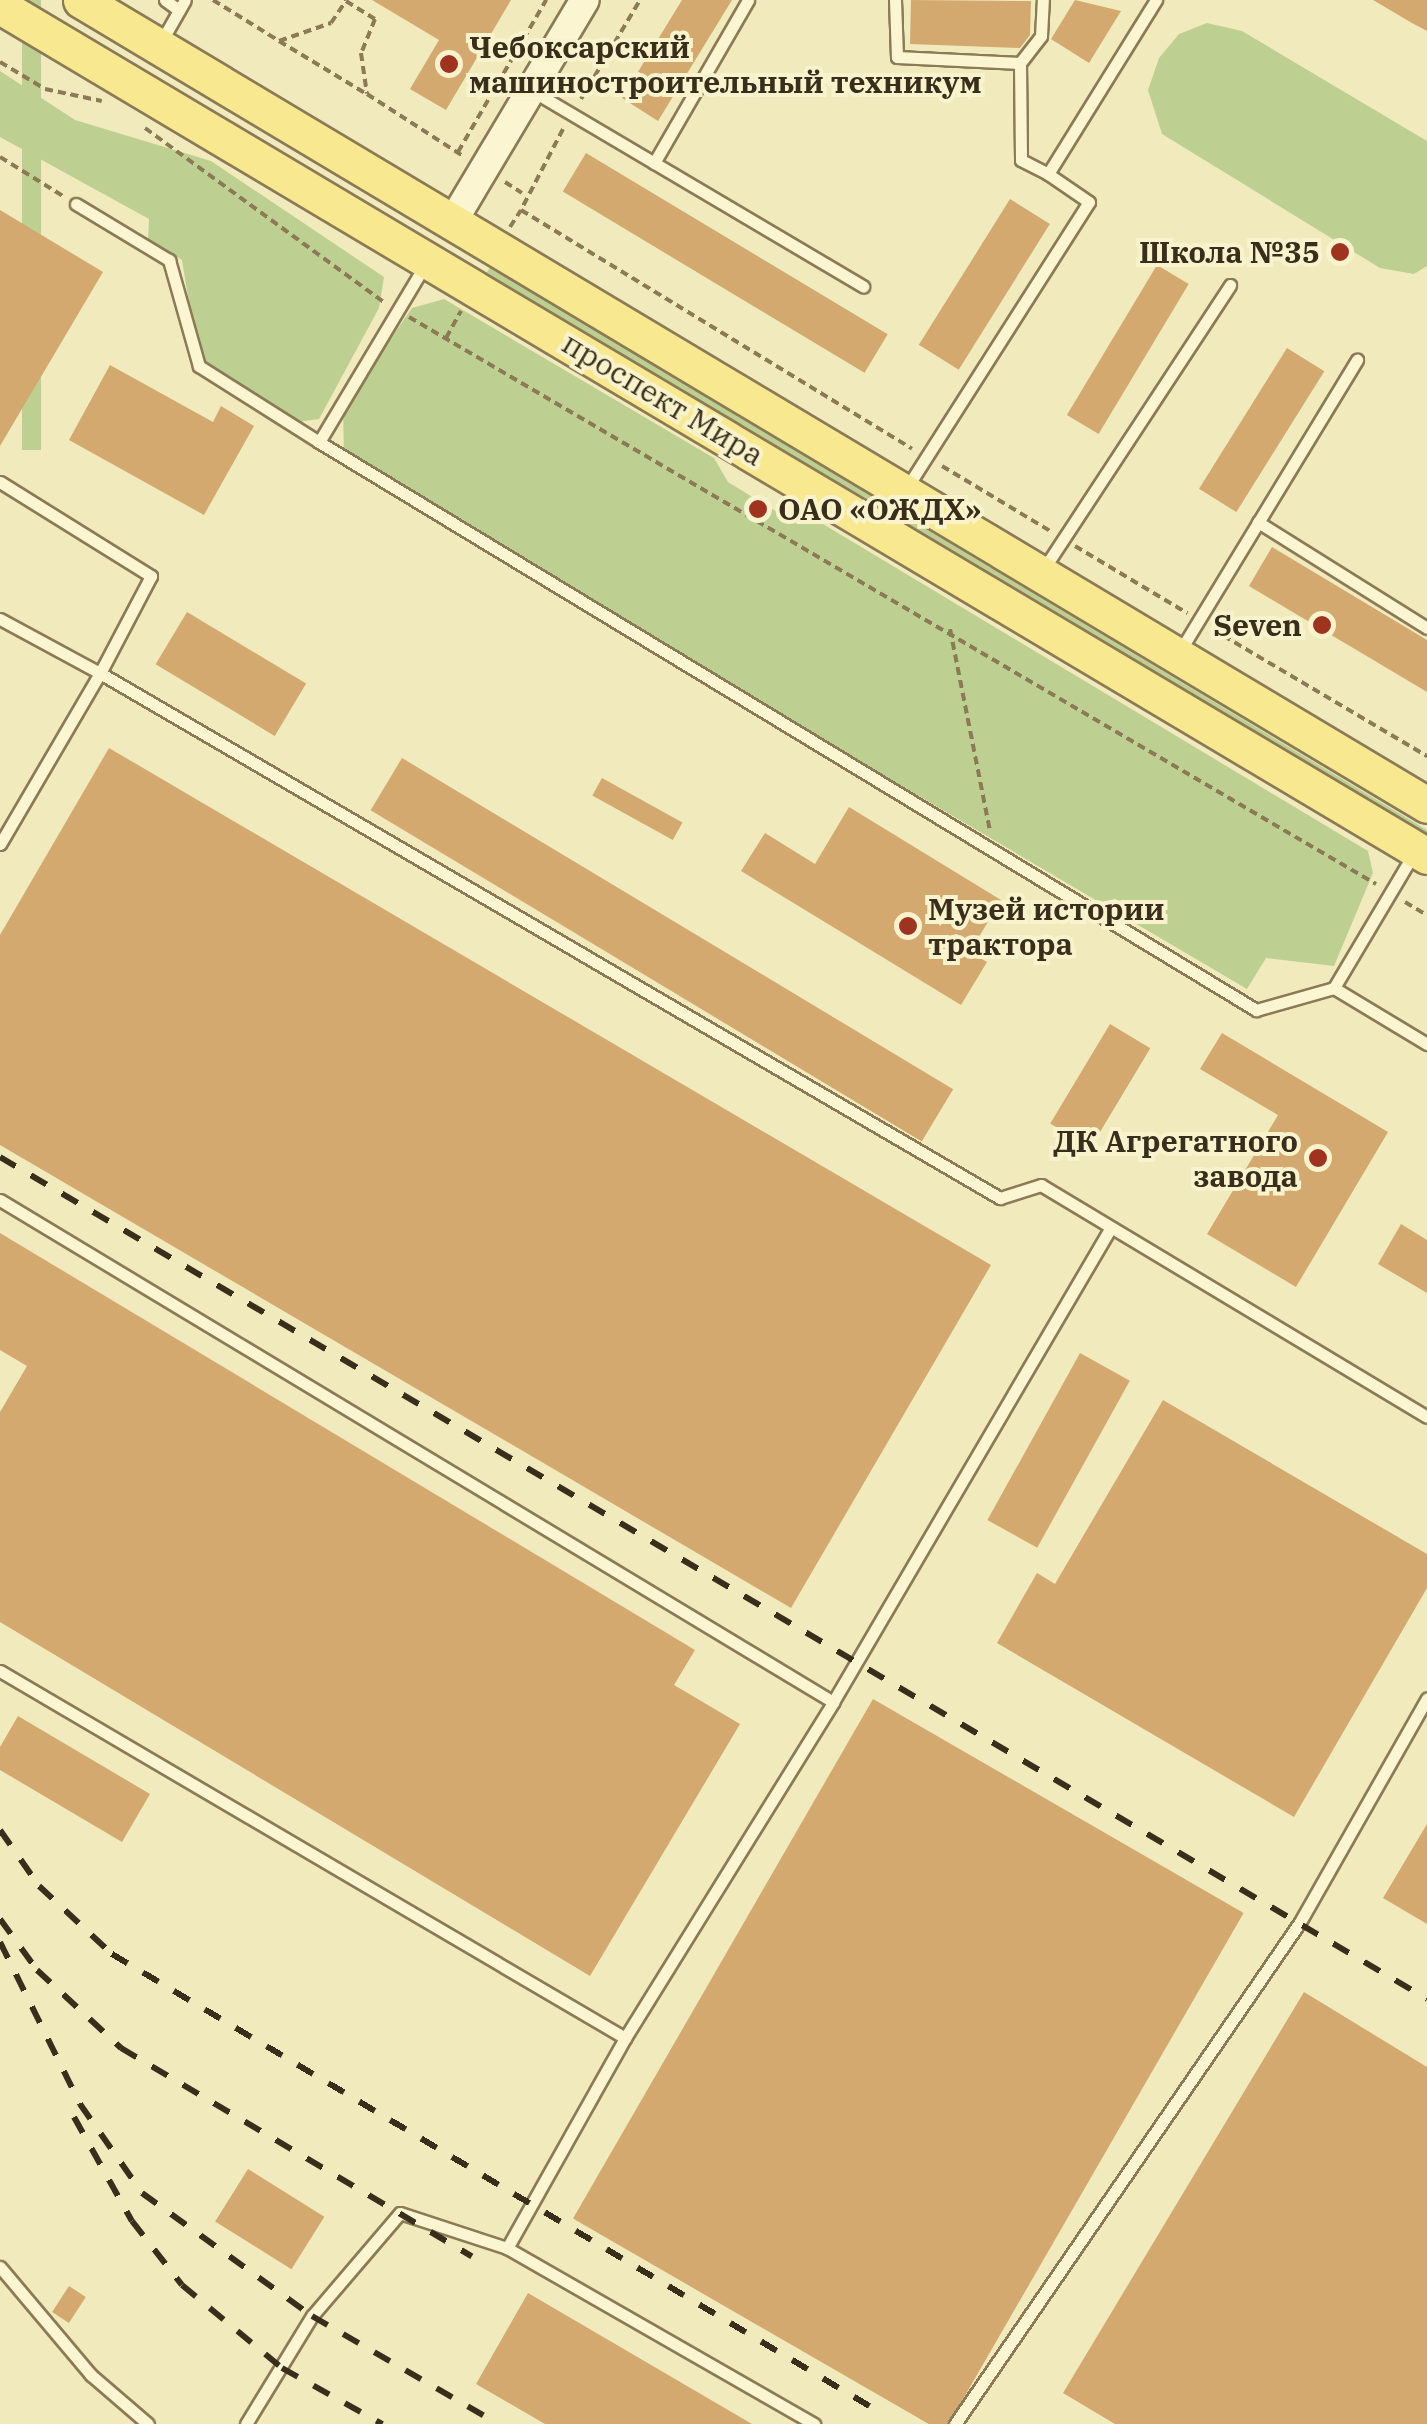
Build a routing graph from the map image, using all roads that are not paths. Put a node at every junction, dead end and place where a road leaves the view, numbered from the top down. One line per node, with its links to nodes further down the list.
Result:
1 (81, 0): 10 (main road, проспект Мира)
2 (165, 0): 8 (lane)
3 (585, 0): 12 (street)
4 (748, 0): 13 (lane)
5 (895, 0): 11 (lane)
6 (1043, 0): 11 (lane)
7 (1156, 0): 14 (lane)
8 (182, 5): 10 (lane)
9 (0, 6): 17 (main road, проспект Мира)
10 (158, 46): 16 (main road, проспект Мира)
11 (1020, 63): 14 (lane)
12 (531, 90): 13 (lane); 16 (street)
13 (654, 163): 19 (lane)
14 (1048, 174): 23 (lane)
15 (76, 204): 21 (lane)
16 (452, 221): 17 (main road); 23 (main road, проспект Мира)
17 (428, 260): 21 (lane); 32 (main road, проспект Мира)
18 (1230, 285): 25 (lane)
19 (863, 286)
20 (1357, 360): 24 (lane)
21 (319, 442): 33 (lane)
22 (0, 482): 29 (lane)
23 (904, 492): 25 (main road, проспект Мира)
24 (1258, 522): 27 (lane); 28 (lane)
25 (1040, 574): 28 (main road, проспект Мира)
26 (0, 619): 29 (lane)
27 (1427, 628)
28 (1179, 655): 30 (main road, проспект Мира)
29 (100, 673): 31 (lane); 36 (lane)
30 (1427, 805)
31 (0, 844)
32 (1421, 853): 33 (lane)
33 (1334, 988): 34 (lane)
34 (1427, 1044)
35 (0, 1200): 40 (lane)
36 (1110, 1229): 37 (lane); 40 (lane)
37 (1427, 1417)
38 (0, 1671): 41 (lane)
39 (1427, 1698): 47 (lane)
40 (833, 1702): 41 (lane)
41 (625, 2038): 42 (lane)
42 (507, 2248): 45 (lane); 46 (lane)
43 (0, 2267): 44 (lane)
44 (148, 2424)
45 (246, 2424)
46 (814, 2424)
47 (955, 2424)

